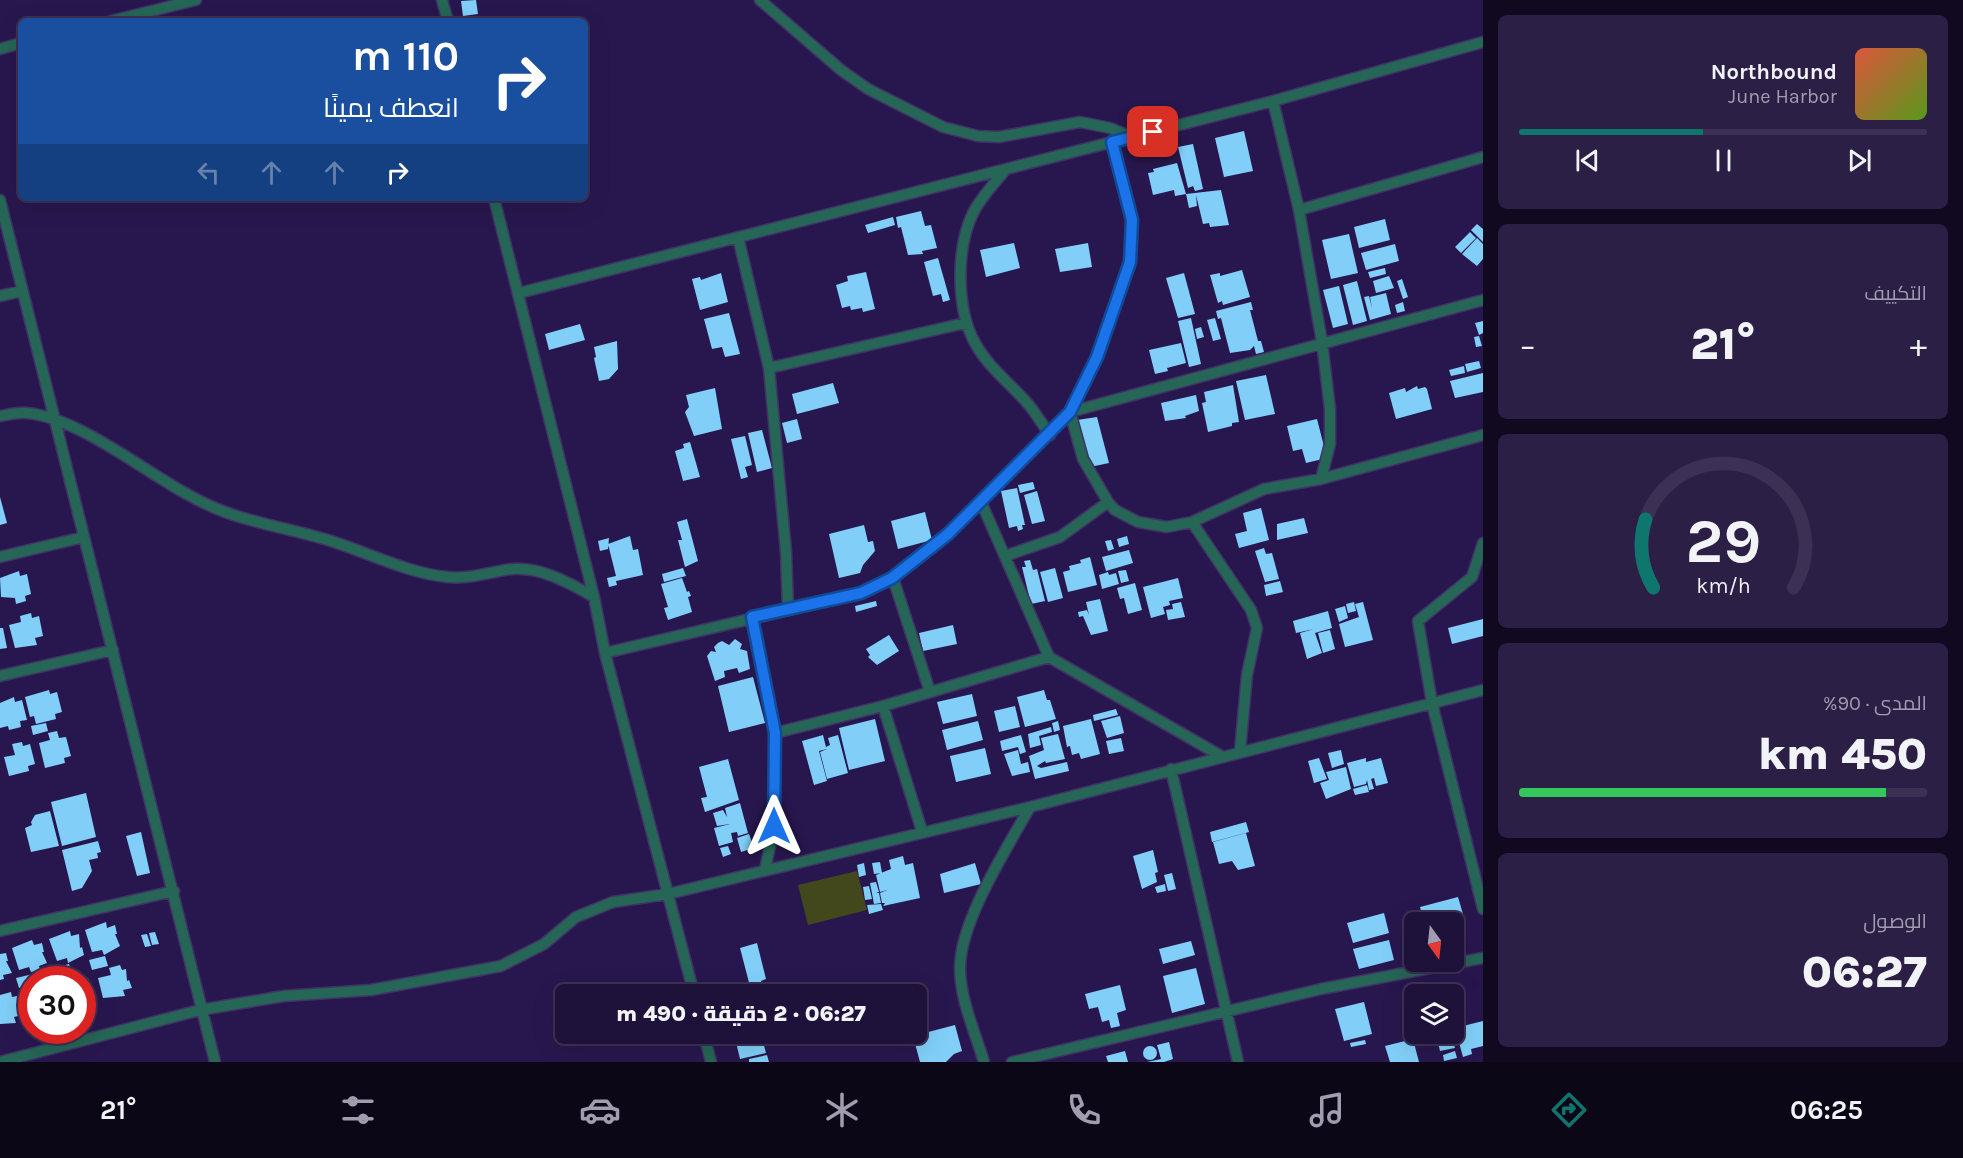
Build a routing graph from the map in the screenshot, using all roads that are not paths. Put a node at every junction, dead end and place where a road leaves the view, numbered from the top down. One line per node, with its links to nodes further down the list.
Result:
1 (196, 0): 4 (street)
2 (442, 0): 6 (street)
3 (760, 0): 11 (street)
4 (184, 1): 5 (street)
5 (122, 18)
6 (447, 18)
7 (1483, 42): 10 (street)
8 (18, 44): 9 (street)
9 (0, 49)
10 (1274, 101): 11 (street); 17 (street)
11 (1132, 137): 12 (street)
12 (1112, 142): 14 (street); 26 (street)
13 (1483, 157): 17 (street)
14 (1006, 169): 18 (street); 23 (street)
15 (0, 200): 19 (street)
16 (495, 201): 20 (street)
17 (1299, 210): 24 (street)
18 (738, 237): 20 (street); 25 (street)
19 (22, 291): 21 (street); 28 (street)
20 (519, 293): 40 (street)
21 (0, 296)
22 (1483, 300): 24 (street)
23 (965, 323): 25 (street); 29 (street)
24 (1322, 342): 26 (street); 31 (street)
25 (769, 368): 41 (street)
26 (1070, 412): 29 (street); 33 (street)
27 (0, 416): 28 (street)
28 (54, 421): 35 (street); 40 (street)
29 (1050, 435): 32 (street)
30 (1483, 435): 31 (street)
31 (1321, 480): 34 (street)
32 (981, 502): 37 (street); 39 (street)
33 (1108, 502): 34 (street); 37 (street)
34 (1192, 522): 52 (street)
35 (84, 537): 38 (street); 43 (street)
36 (1483, 543): 49 (street)
37 (1005, 556): 45 (street)
38 (0, 557)
39 (892, 578): 41 (street); 48 (street)
40 (594, 597): 44 (street)
41 (788, 609): 42 (street)
42 (752, 617): 44 (street); 51 (street)
43 (113, 650): 46 (street); 58 (street)
44 (605, 653): 59 (street)
45 (1048, 657): 48 (street); 53 (street)
46 (0, 676)
47 (1483, 690): 49 (street)
48 (930, 692): 50 (street)
49 (1432, 703): 52 (street); 60 (street)
50 (883, 706): 51 (street); 56 (street)
51 (775, 733): 57 (street)
52 (1240, 751): 53 (street)
53 (1221, 756): 54 (street)
54 (1171, 769): 55 (street); 65 (street)
55 (1030, 807): 56 (street); 70 (street)
56 (922, 831): 57 (street)
57 (765, 870): 59 (street)
58 (174, 891): 61 (street); 64 (street)
59 (668, 894): 63 (street); 64 (street)
60 (1483, 909)
61 (0, 931)
62 (1483, 958): 65 (street)
63 (691, 984)
64 (200, 1010): 67 (street); 68 (street)
65 (1226, 1012): 71 (street); 72 (street)
66 (706, 1044): 69 (street)
67 (0, 1062)
68 (215, 1062)
69 (711, 1062)
70 (984, 1062)
71 (1012, 1062)
72 (1238, 1062)

